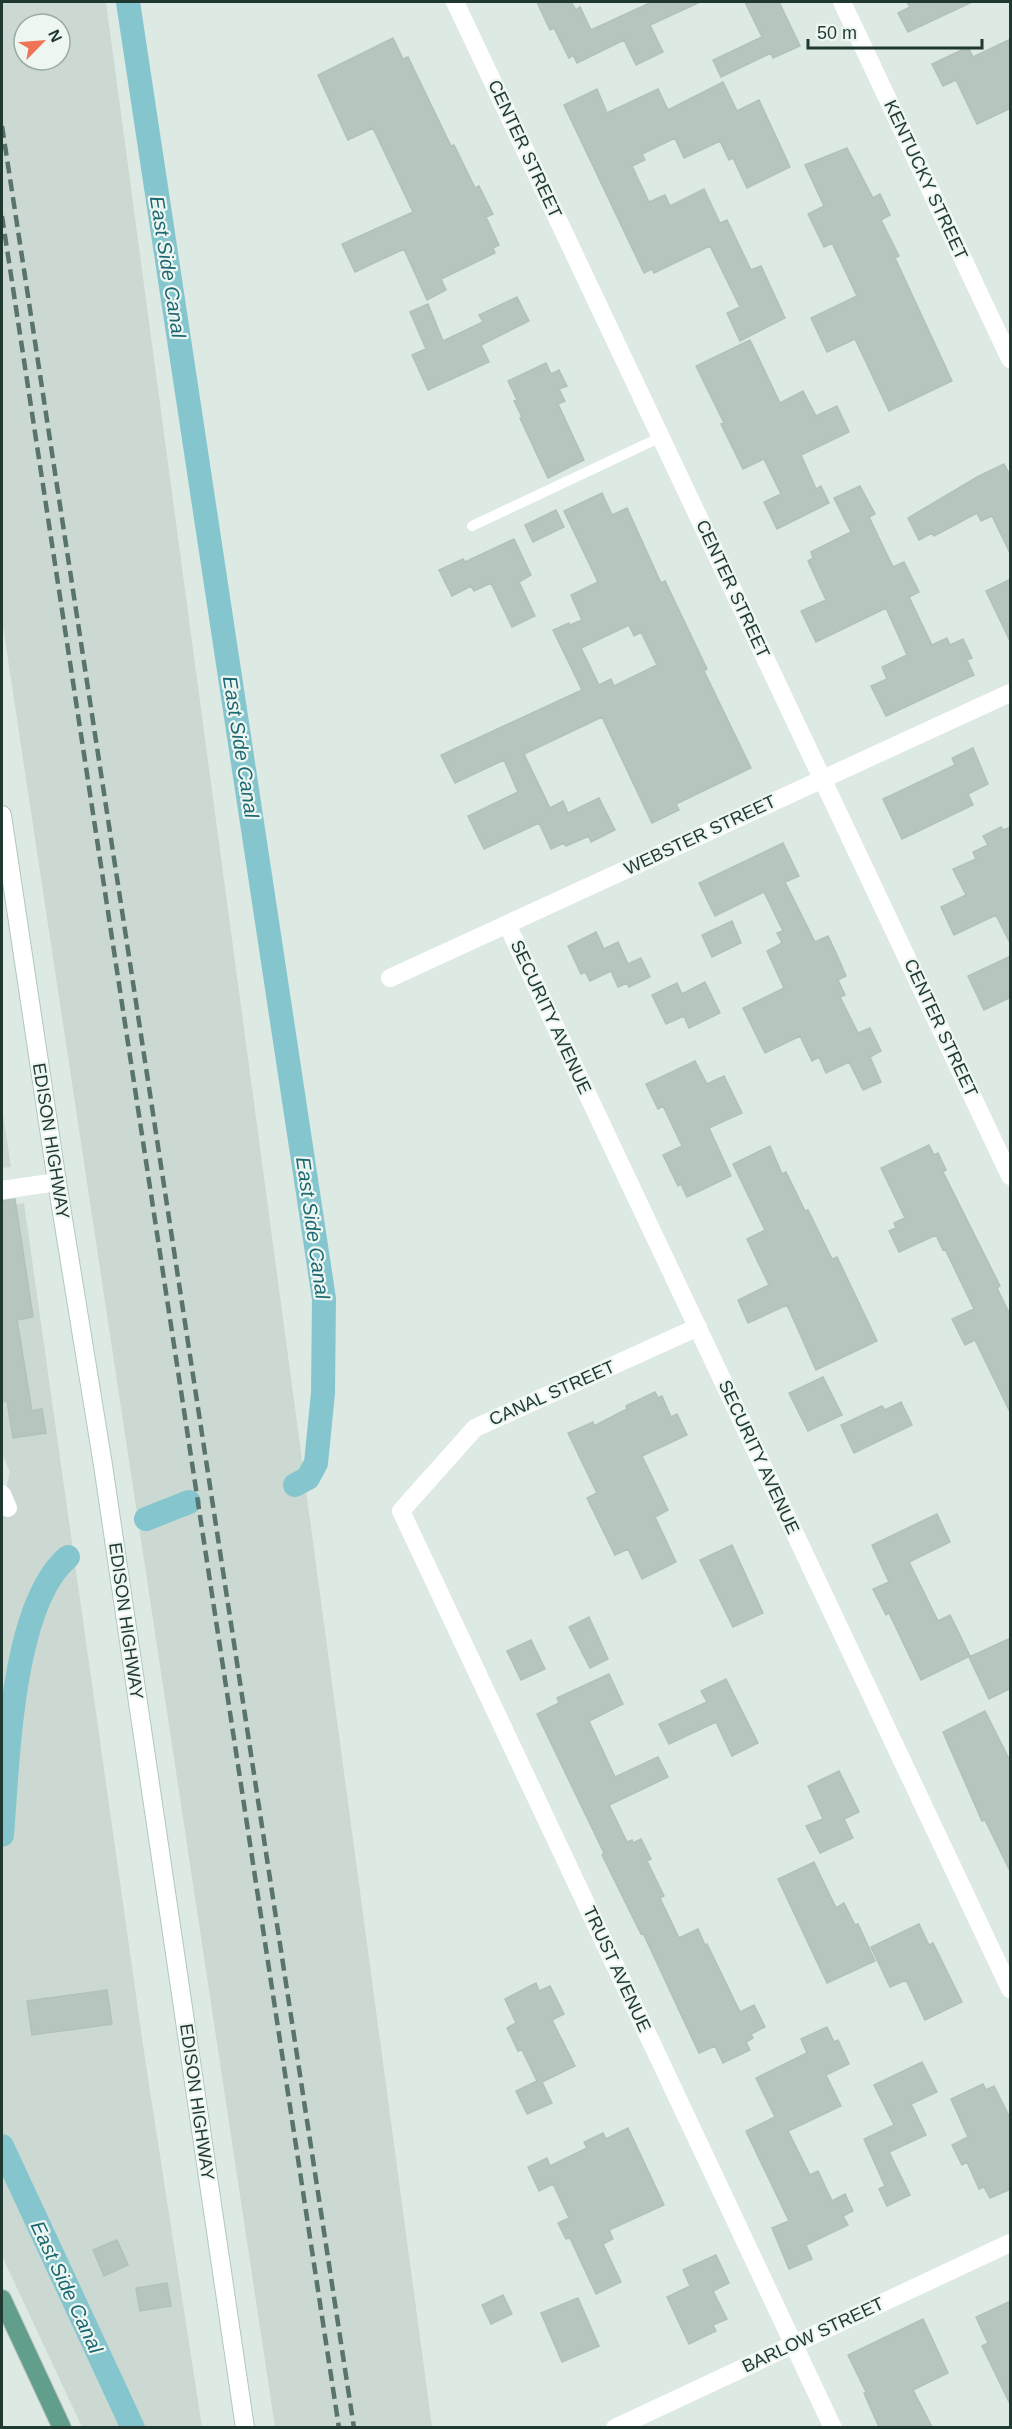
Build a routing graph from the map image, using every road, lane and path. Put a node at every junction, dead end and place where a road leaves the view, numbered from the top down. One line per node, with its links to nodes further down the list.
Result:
1 (455, 2): 4 (street, CENTER STREET)
2 (842, 2): 3 (street, KENTUCKY STREET)
3 (1011, 359)
4 (661, 437): 5 (lane); 7 (street, CENTER STREET)
5 (472, 526)
6 (1011, 693): 7 (street, WEBSTER STREET)
7 (823, 779): 9 (street, WEBSTER STREET); 11 (street, CENTER STREET)
8 (2, 815): 12 (street, EDISON HIGHWAY)
9 (507, 924): 10 (street, WEBSTER STREET); 14 (street, SECURITY AVENUE)
10 (390, 978)
11 (1011, 1176)
12 (57, 1182): 13 (street); 21 (street, EDISON HIGHWAY)
13 (2, 1190)
14 (698, 1327): 15 (street, CANAL STREET); 16 (street, SECURITY AVENUE)
15 (401, 1511): 19 (street, TRUST AVENUE)
16 (1011, 1989)
17 (1011, 2243): 19 (street, BARLOW STREET)
18 (2, 2299): 20 (main road)
19 (794, 2344): 22 (street, BARLOW STREET); 23 (street, TRUST AVENUE)
20 (62, 2427)
21 (246, 2427)
22 (615, 2427)
23 (833, 2427)

